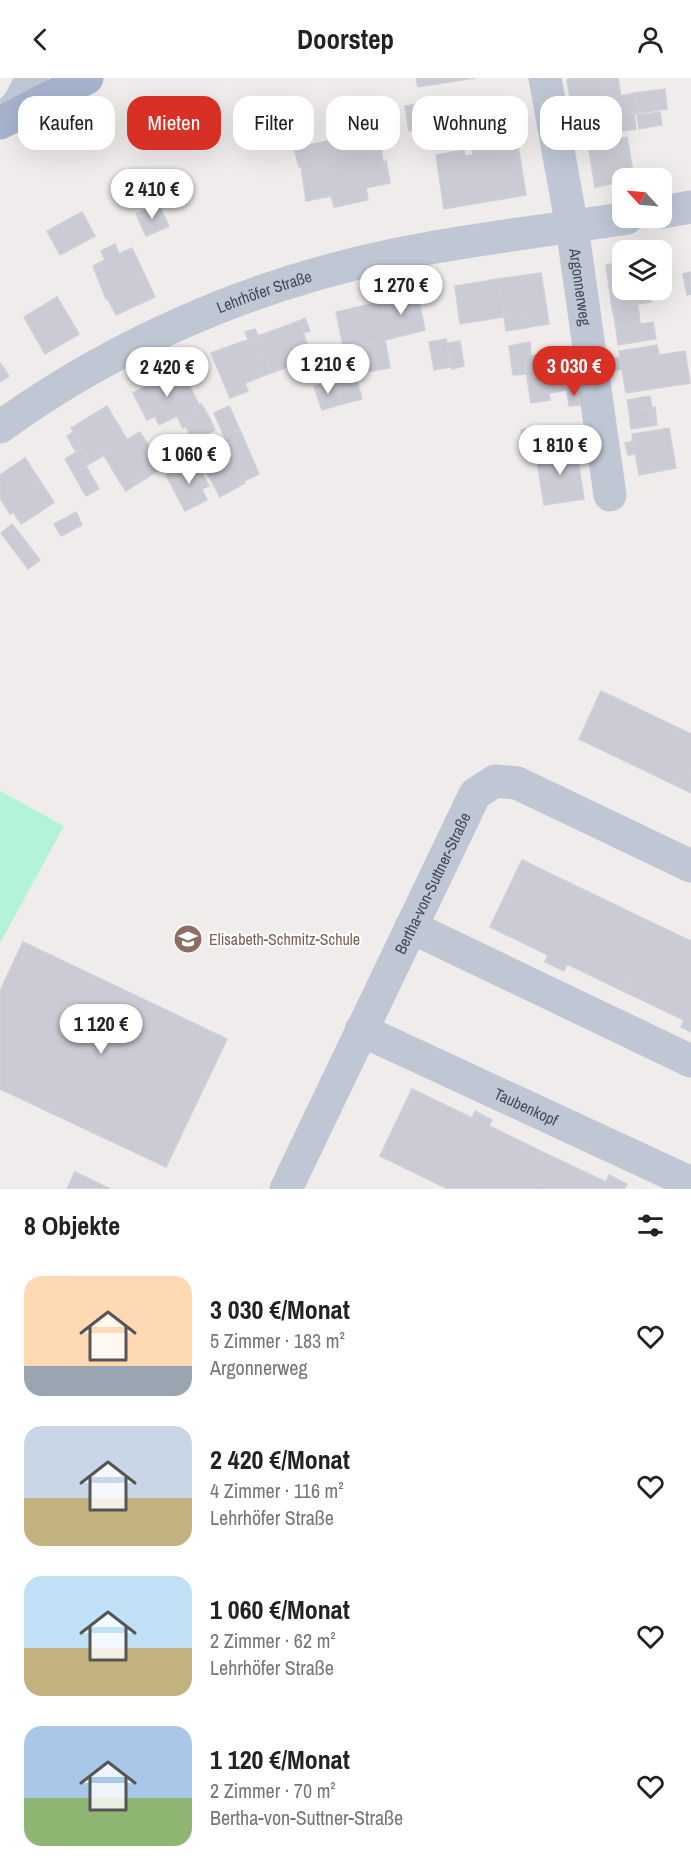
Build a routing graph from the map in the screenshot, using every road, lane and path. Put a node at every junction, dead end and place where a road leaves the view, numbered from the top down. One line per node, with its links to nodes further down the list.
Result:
1 (32, 78): 4 (street)
2 (87, 78): 4 (main road)
3 (545, 78): 8 (street, Argonnerweg)
4 (1, 122)
5 (691, 207): 6 (street)
6 (672, 210)
7 (612, 220): 8 (street, Lehrhöfer Straße)
8 (572, 227): 9 (street, Lehrhöfer Straße); 10 (street, Argonnerweg)
9 (0, 427)
10 (610, 495)
11 (691, 867): 12 (street, Bertha-von-Suttner-Straße)
12 (411, 927): 13 (street, Bertha-von-Suttner-Straße); 14 (street)
13 (361, 1030): 15 (street, Taubenkopf); 16 (street, Bertha-von-Suttner-Straße)
14 (691, 1061)
15 (691, 1183)
16 (286, 1189)

